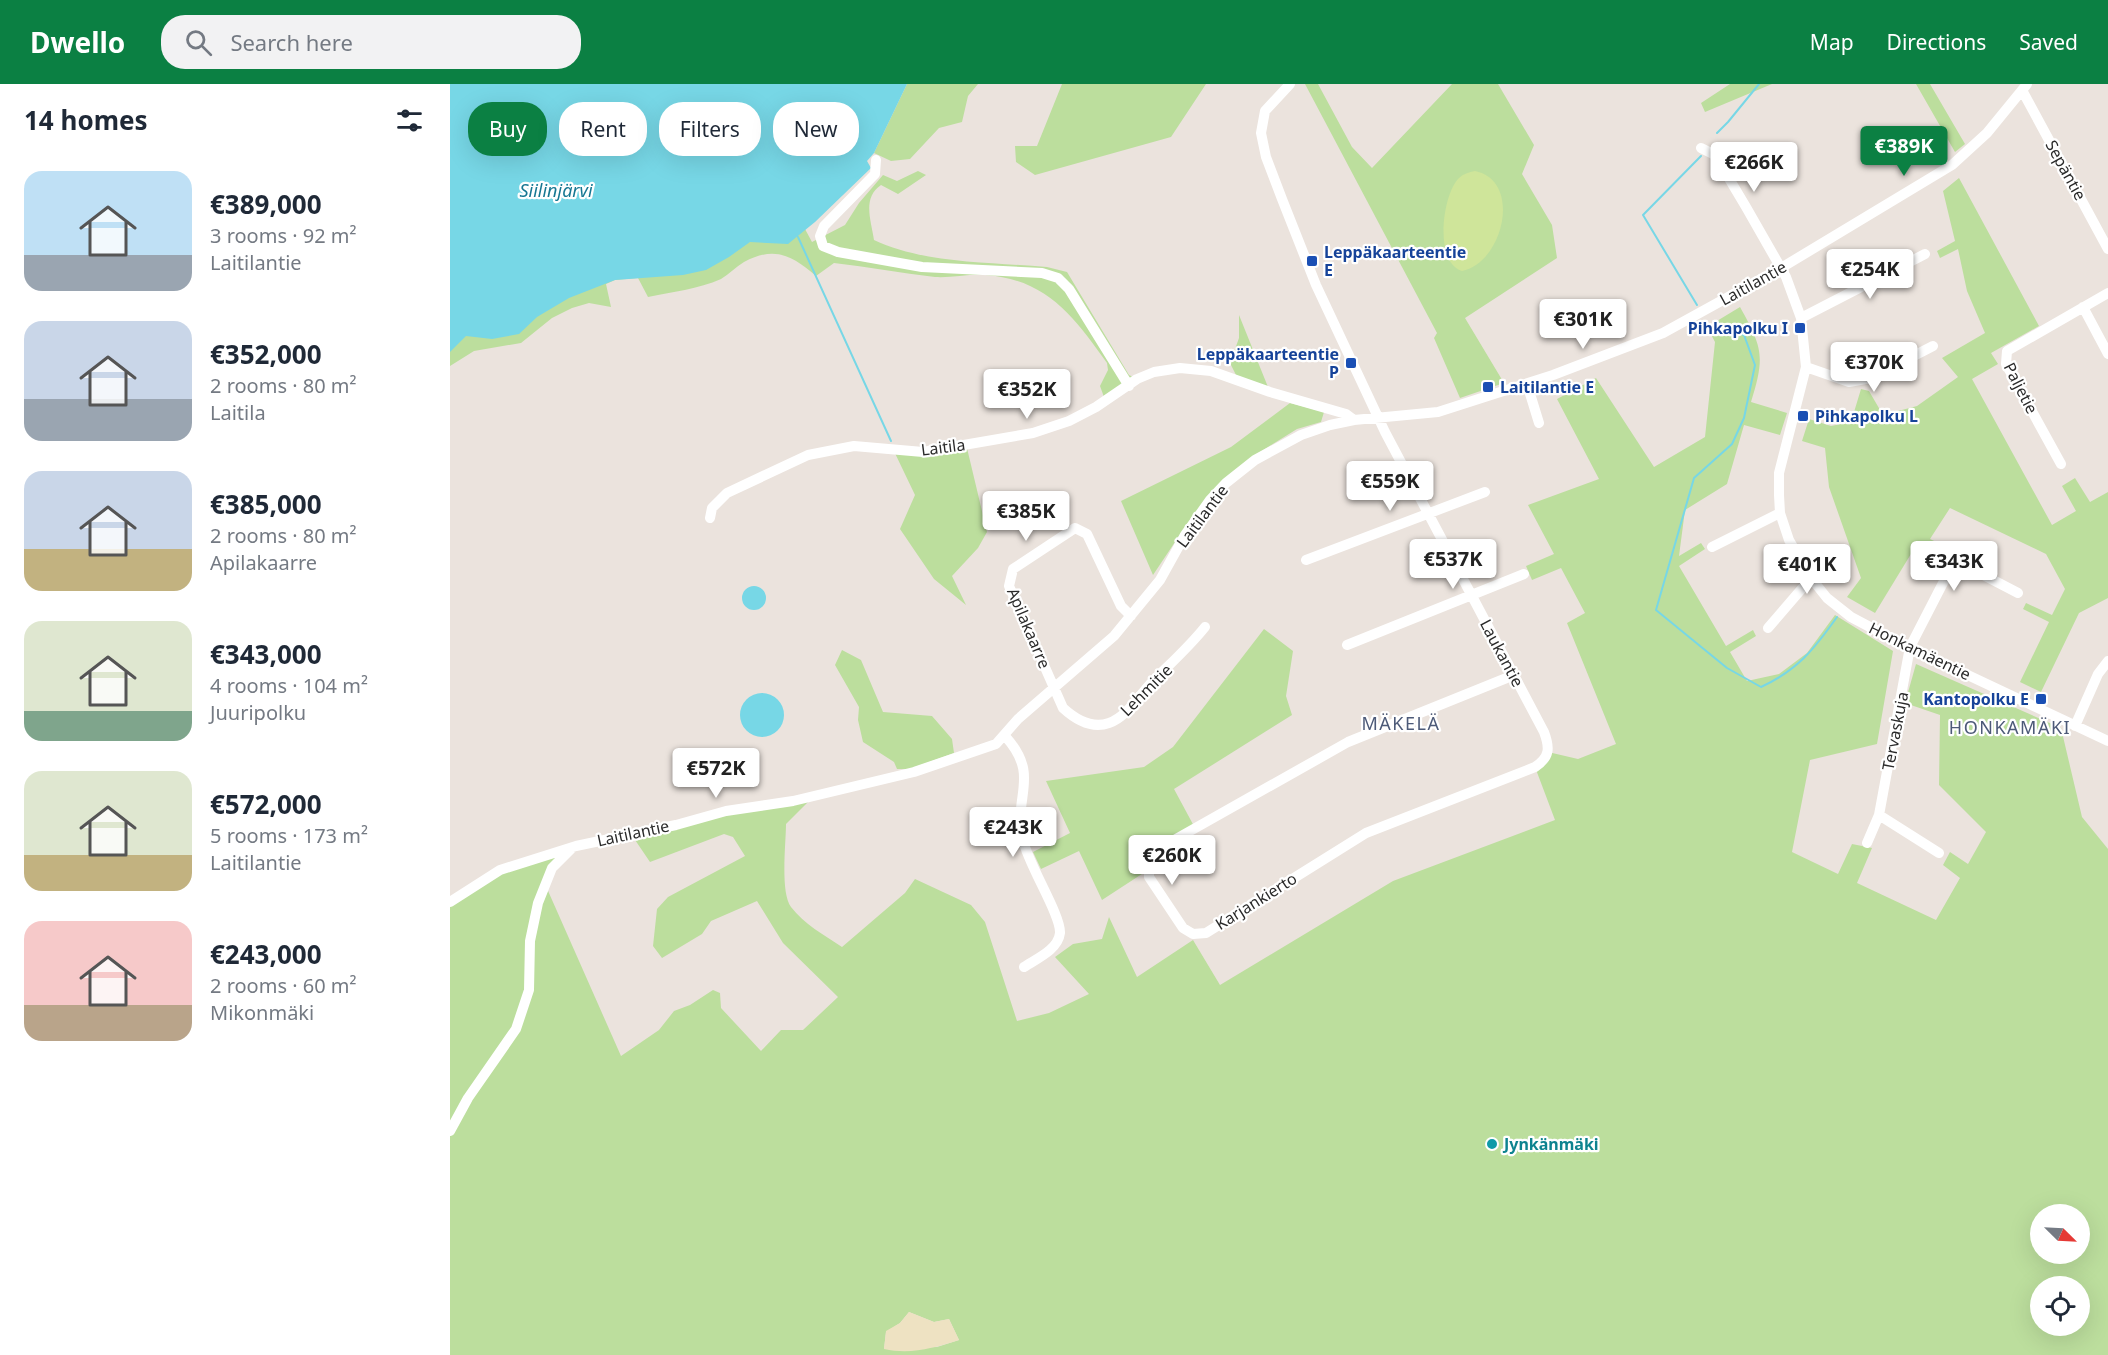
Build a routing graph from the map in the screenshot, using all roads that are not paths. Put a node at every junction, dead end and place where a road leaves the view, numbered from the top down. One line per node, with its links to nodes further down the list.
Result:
1 (1290, 84): 16 (street, Laukantie)
2 (2025, 88): 5 (street, Sepäntie); 7 (street, Laitilantie)
3 (1701, 147): 7 (street, Honkamäentie)
4 (876, 160): 15 (street)
5 (2108, 249)
6 (1925, 254): 10 (street)
7 (1781, 268): 10 (street, Honkamäentie); 14 (street, Laitilantie)
8 (2108, 293): 9 (street, Paljetie)
9 (2083, 307): 12 (street); 19 (street, Paljetie)
10 (1801, 318): 13 (street, Honkamäentie)
11 (1933, 346): 13 (street)
12 (2108, 354)
13 (1806, 367): 22 (street, Honkamäentie)
14 (1527, 384): 16 (street, Laitilantie); 18 (street)
15 (1129, 386): 17 (street, Laitila); 23 (street, Laitila)
16 (1379, 419): 17 (street, Laitilantie); 21 (street, Laukantie)
17 (1354, 420): 30 (street, Laitilantie)
18 (1539, 423)
19 (2061, 464)
20 (1485, 492): 21 (street)
21 (1429, 513): 25 (street); 29 (street, Laukantie)
22 (1780, 513): 24 (street); 27 (street, Honkamäentie)
23 (710, 518)
24 (1712, 547)
25 (1306, 560)
26 (1524, 574): 29 (street)
27 (1811, 578): 32 (street); 34 (street, Honkamäentie)
28 (2018, 593): 34 (street, Tervaskuja)
29 (1472, 596): 33 (street); 36 (street, Laukantie)
30 (1131, 616): 37 (street, Laitilantie); 37 (street, Apilakaarre)
31 (1205, 627): 37 (street, Lehmitie)
32 (1767, 628)
33 (1347, 645)
34 (1910, 647): 38 (street, Honkamäentie); 42 (street, Tervaskuja)
35 (2108, 661): 38 (street)
36 (1514, 675): 41 (street, Laukantie); 41 (street, Karjankierto)
37 (1054, 688): 39 (street, Laitilantie)
38 (2075, 726): 40 (street, Honkamäentie)
39 (1005, 736): 44 (street, Laitilantie); 47 (street)
40 (2108, 741)
41 (1544, 761)
42 (1879, 815): 43 (street, Tervaskuja); 45 (street)
43 (1867, 843)
44 (576, 846): 46 (street, Laitilantie); 48 (street)
45 (1939, 853)
46 (450, 902)
47 (1024, 967)
48 (450, 1131)

